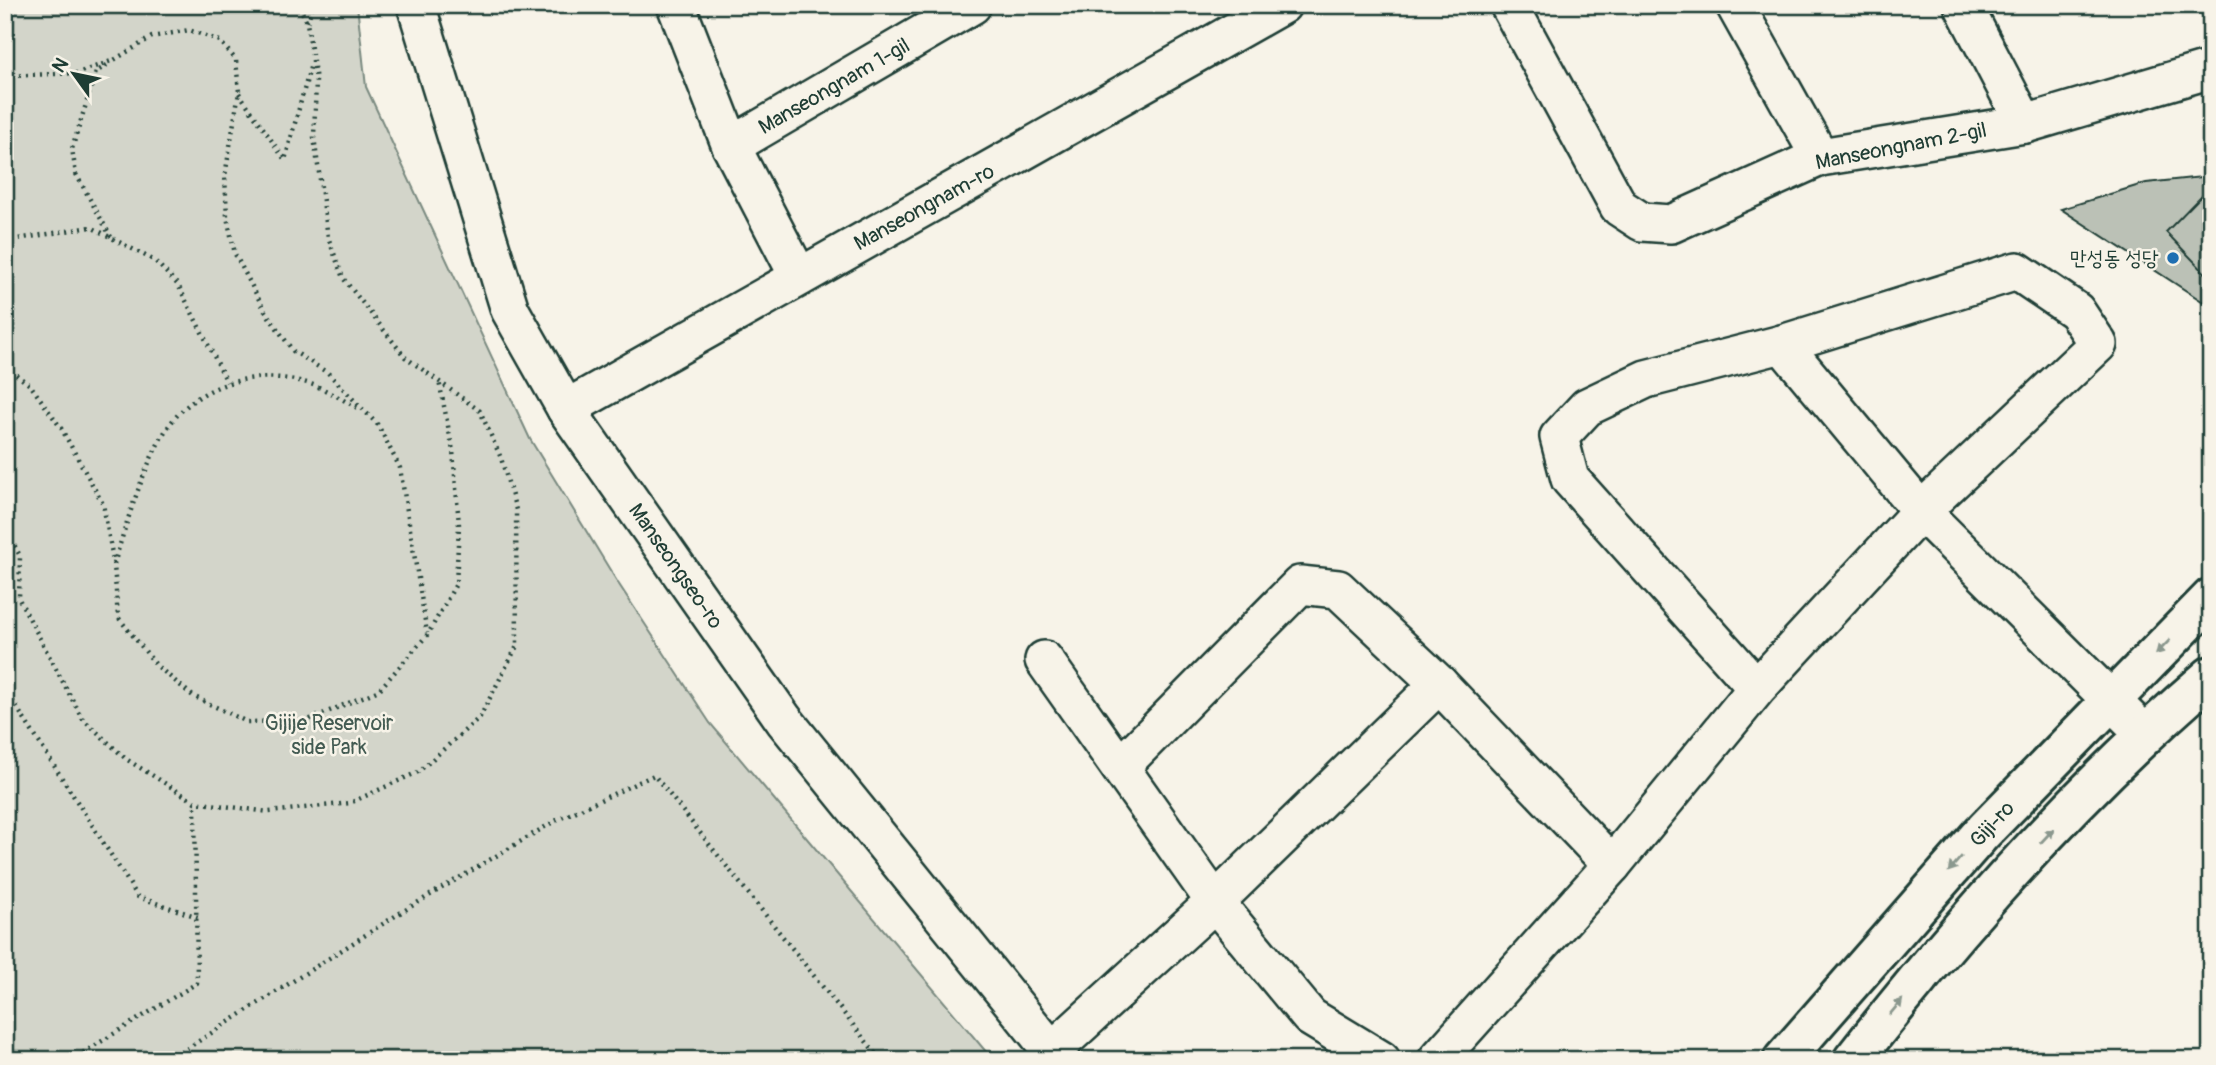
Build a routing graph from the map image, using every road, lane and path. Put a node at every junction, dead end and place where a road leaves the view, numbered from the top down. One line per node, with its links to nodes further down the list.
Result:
1 (299, 5): 10 (path)
2 (313, 5): 10 (path)
3 (416, 5): 26 (street, Manseongseo-ro)
4 (676, 5): 17 (street, Manseongnam 1-gil)
5 (972, 5): 17 (street, Manseongnam 1-gil)
6 (1282, 5): 21 (street, Manseongnam-ro)
7 (1510, 5): 18 (street, Manseongnam 2-gil)
8 (1735, 5): 18 (street)
9 (1963, 5): 16 (street)
10 (307, 23): 12 (path)
11 (114, 60): 14 (path); 15 (path); 19 (path)
12 (313, 60): 15 (path); 24 (path)
13 (2211, 69): 16 (street, Manseongnam 2-gil)
14 (5, 76)
15 (239, 92): 27 (path)
16 (2025, 124): 18 (street, Manseongnam 2-gil)
17 (731, 146): 21 (street, Manseongnam 1-gil)
18 (1820, 157)
19 (111, 237): 20 (path); 25 (path)
20 (5, 241)
21 (799, 277): 26 (street, Manseongnam-ro)
22 (1782, 344): 28 (street); 28 (street); 36 (street)
23 (5, 366): 30 (path)
24 (438, 380): 32 (path); 41 (path)
25 (227, 382): 27 (path); 30 (path)
26 (566, 409): 45 (street, Manseongseo-ro)
27 (362, 410): 32 (path)
28 (1921, 511): 36 (street); 38 (street)
29 (5, 527): 41 (path)
30 (114, 565): 32 (path)
31 (2211, 598): 38 (street, Giji-ro, one-way to 38)
32 (428, 634)
33 (1044, 660): 40 (street)
34 (2211, 676): 39 (street)
35 (1439, 684): 40 (street); 42 (street); 43 (street)
36 (1757, 688): 42 (street)
37 (5, 689): 44 (path)
38 (2111, 700): 39 (street); 51 (street, Giji-ro, one-way to 51)
39 (2144, 733): 52 (street, one-way to 39)
40 (1120, 767): 43 (street)
41 (195, 802): 44 (path)
42 (1612, 865): 50 (street)
43 (1215, 902): 45 (street); 49 (street)
44 (198, 918): 46 (path)
45 (1056, 1055)
46 (71, 1060)
47 (169, 1060): 48 (path)
48 (881, 1060)
49 (1381, 1060)
50 (1437, 1060)
51 (1783, 1060)
52 (1853, 1060)

